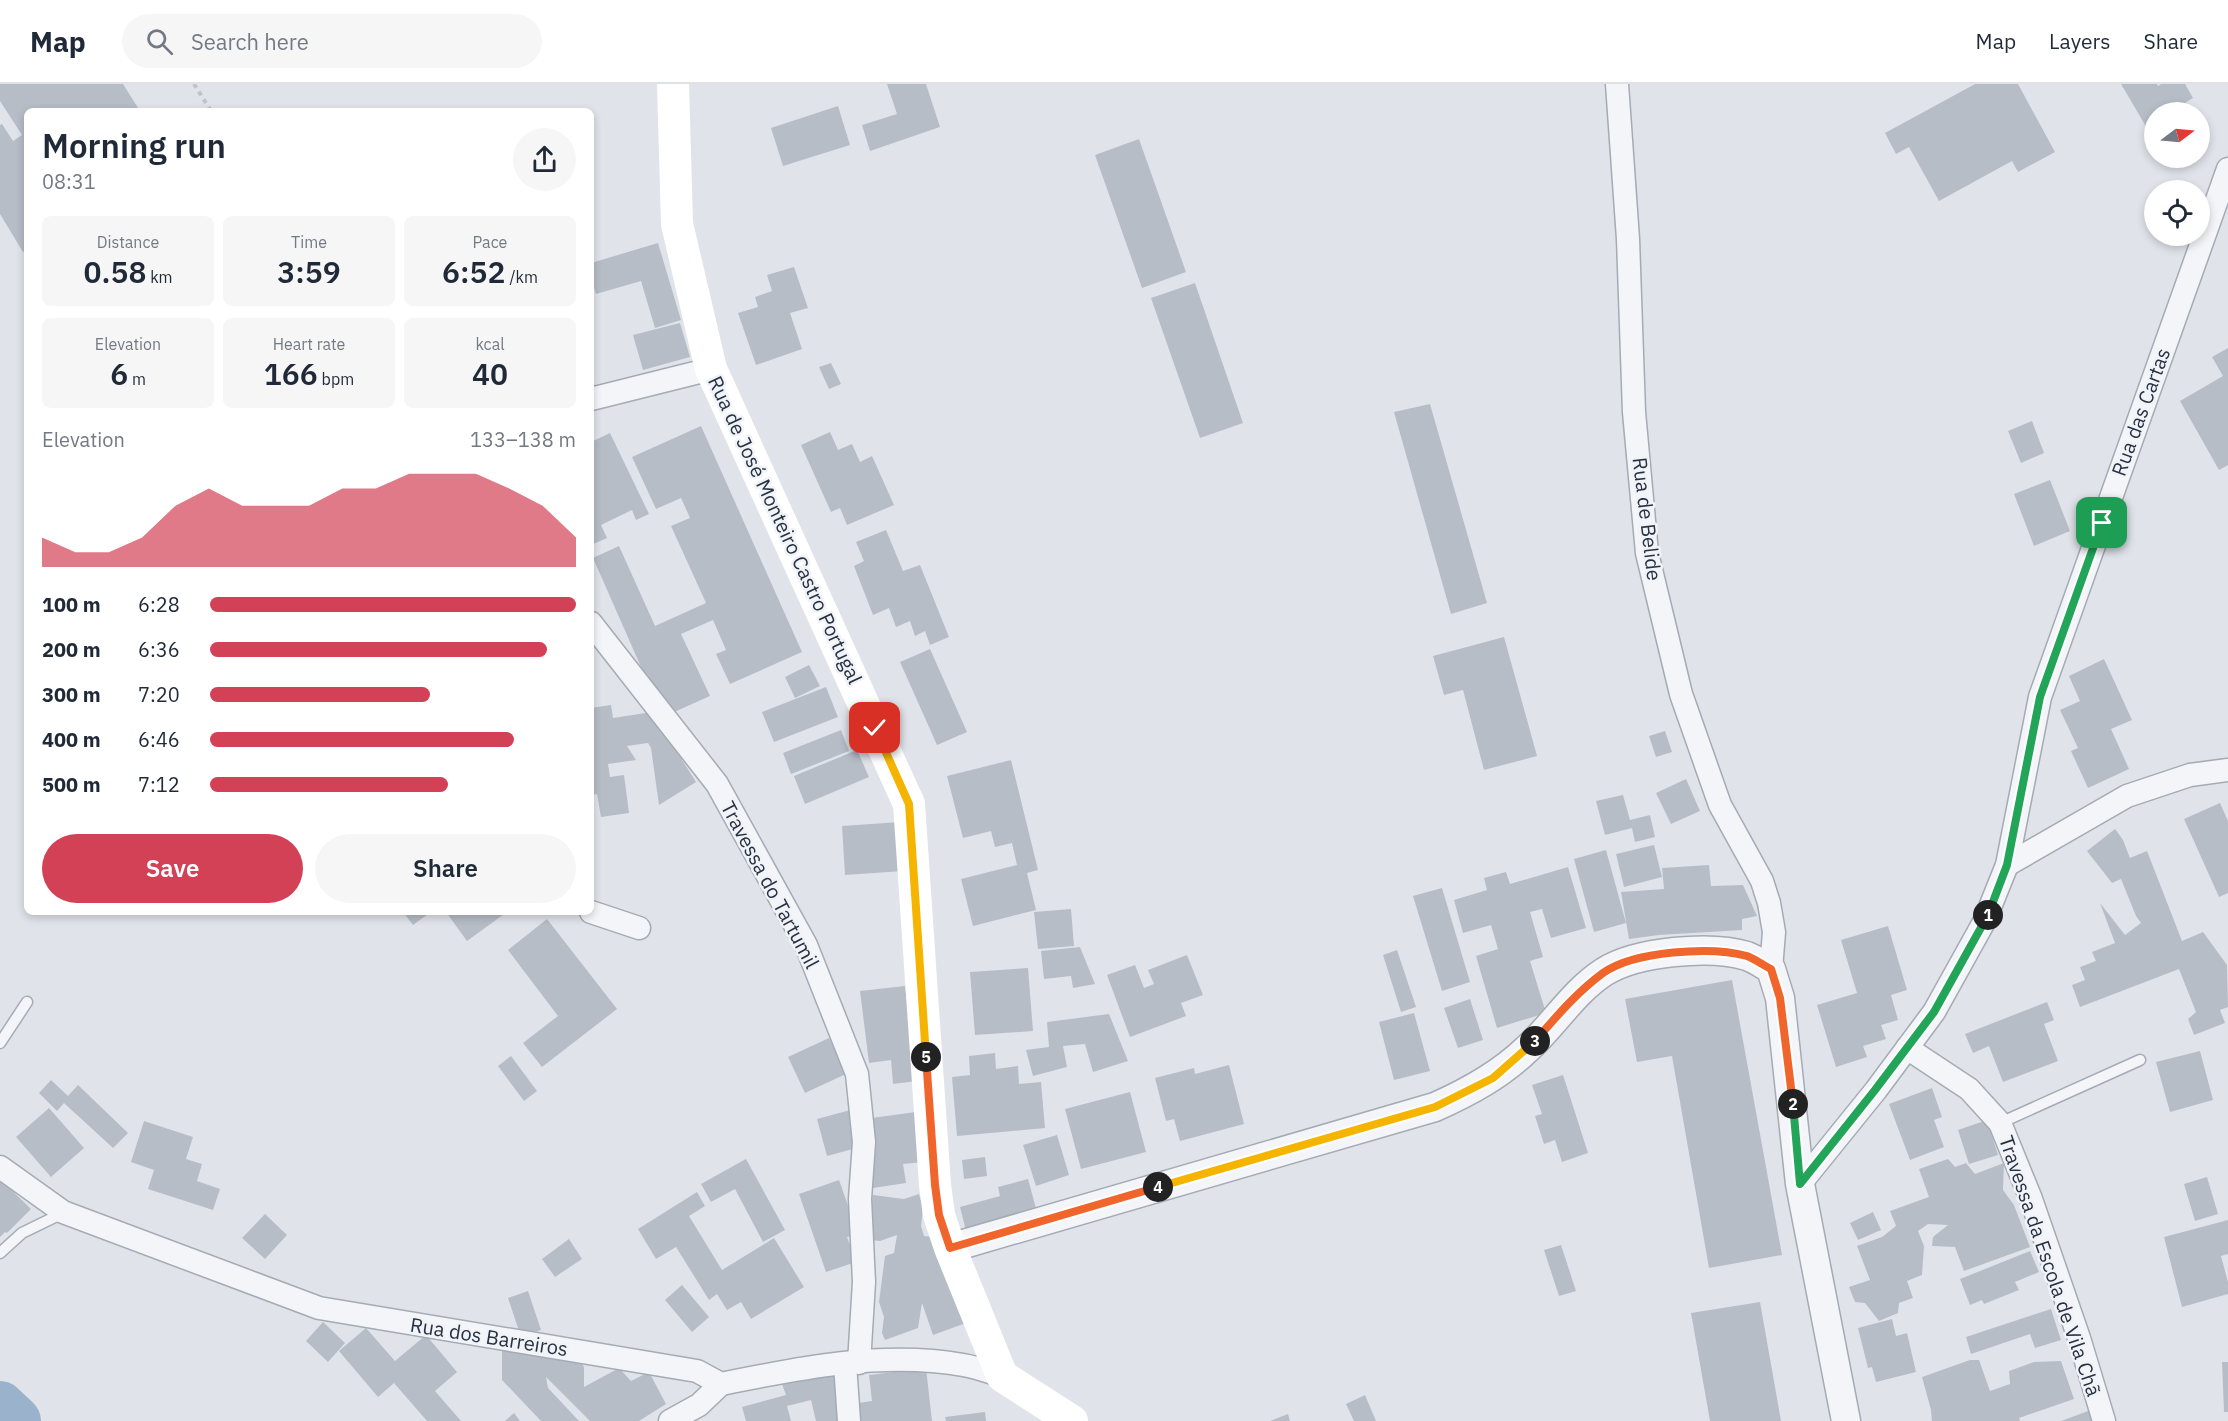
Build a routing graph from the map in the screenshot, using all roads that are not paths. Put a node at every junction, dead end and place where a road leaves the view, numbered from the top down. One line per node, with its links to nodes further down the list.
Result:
1 (673, 84): 4 (main road, Rua de José Monteiro Castro Portugal)
2 (1617, 84): 11 (street, Rua de Belide)
3 (2228, 169): 8 (street, Rua das Cartas)
4 (711, 369): 5 (street); 20 (main road, Rua de José Monteiro Castro Portugal)
5 (594, 398)
6 (594, 627): 22 (street, Travessa do Tartumil)
7 (2228, 770): 8 (street)
8 (2007, 865): 14 (street, Rua das Cartas)
9 (594, 913): 10 (street)
10 (639, 928)
11 (1771, 969): 18 (street); 20 (street)
12 (27, 1002): 13 (lane)
13 (0, 1043)
14 (1907, 1048): 16 (street, Travessa da Escola de Vila Chã); 18 (street, Rua das Cartas)
15 (2140, 1060): 16 (lane)
16 (2000, 1123): 29 (street, Travessa da Escola de Vila Chã)
17 (0, 1167): 19 (street, Rua dos Barreiros)
18 (1800, 1184): 28 (street)
19 (63, 1212): 21 (lane); 24 (street, Rua dos Barreiros)
20 (950, 1248): 23 (main road, Rua de José Monteiro Castro Portugal)
21 (0, 1253)
22 (852, 1363): 23 (street); 24 (street); 26 (street, Travessa do Tartumil)
23 (1002, 1376): 27 (main road)
24 (721, 1384): 25 (street)
25 (670, 1421)
26 (849, 1421)
27 (1072, 1421)
28 (1846, 1421)
29 (2104, 1421)

